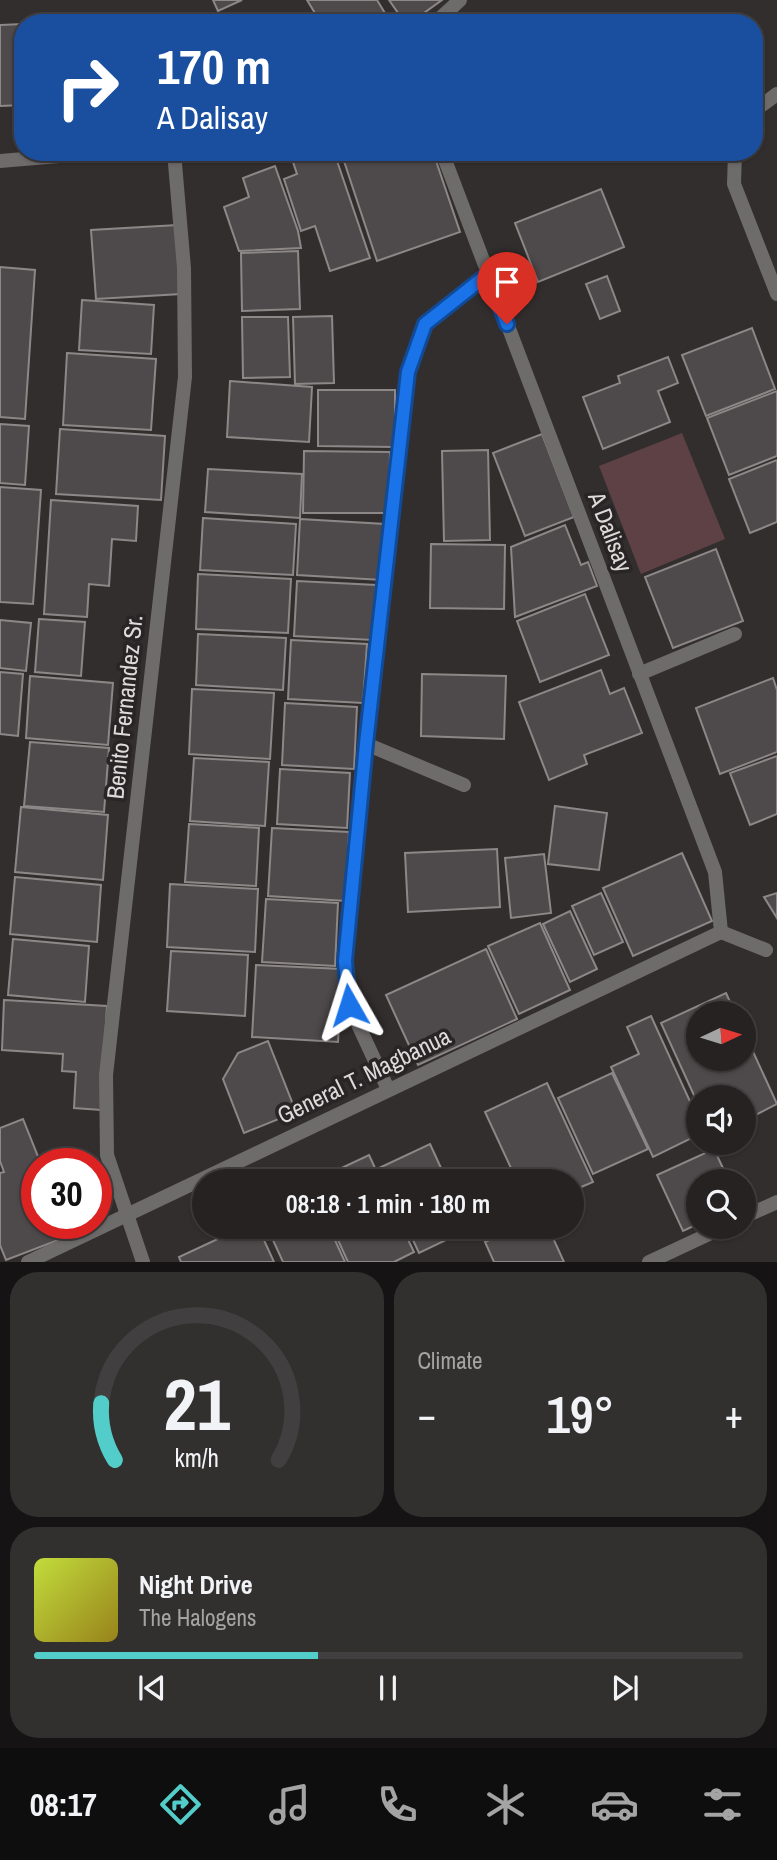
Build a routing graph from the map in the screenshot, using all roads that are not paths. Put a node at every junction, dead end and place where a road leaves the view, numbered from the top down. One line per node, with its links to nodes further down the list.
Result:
1 (460, 0): 2 (street)
2 (445, 14)
3 (175, 161): 17 (street, Benito Fernandez Sr.)
4 (445, 161): 6 (street, A Dalisay)
5 (735, 161): 7 (street)
6 (488, 274): 9 (street, A Dalisay); 10 (street)
7 (777, 294)
8 (735, 634): 9 (street)
9 (639, 674): 12 (street, A Dalisay)
10 (366, 744): 11 (street); 14 (street)
11 (464, 785)
12 (721, 932): 13 (street); 14 (street, General T. Magbanua)
13 (766, 950)
14 (388, 1089): 17 (street, General T. Magbanua)
15 (777, 1202): 16 (street)
16 (756, 1212)
17 (128, 1214): 20 (street, General T. Magbanua); 21 (street, Benito Fernandez Sr.)
18 (702, 1239): 19 (street)
19 (671, 1257): 22 (street)
20 (28, 1262)
21 (143, 1262)
22 (649, 1262)

